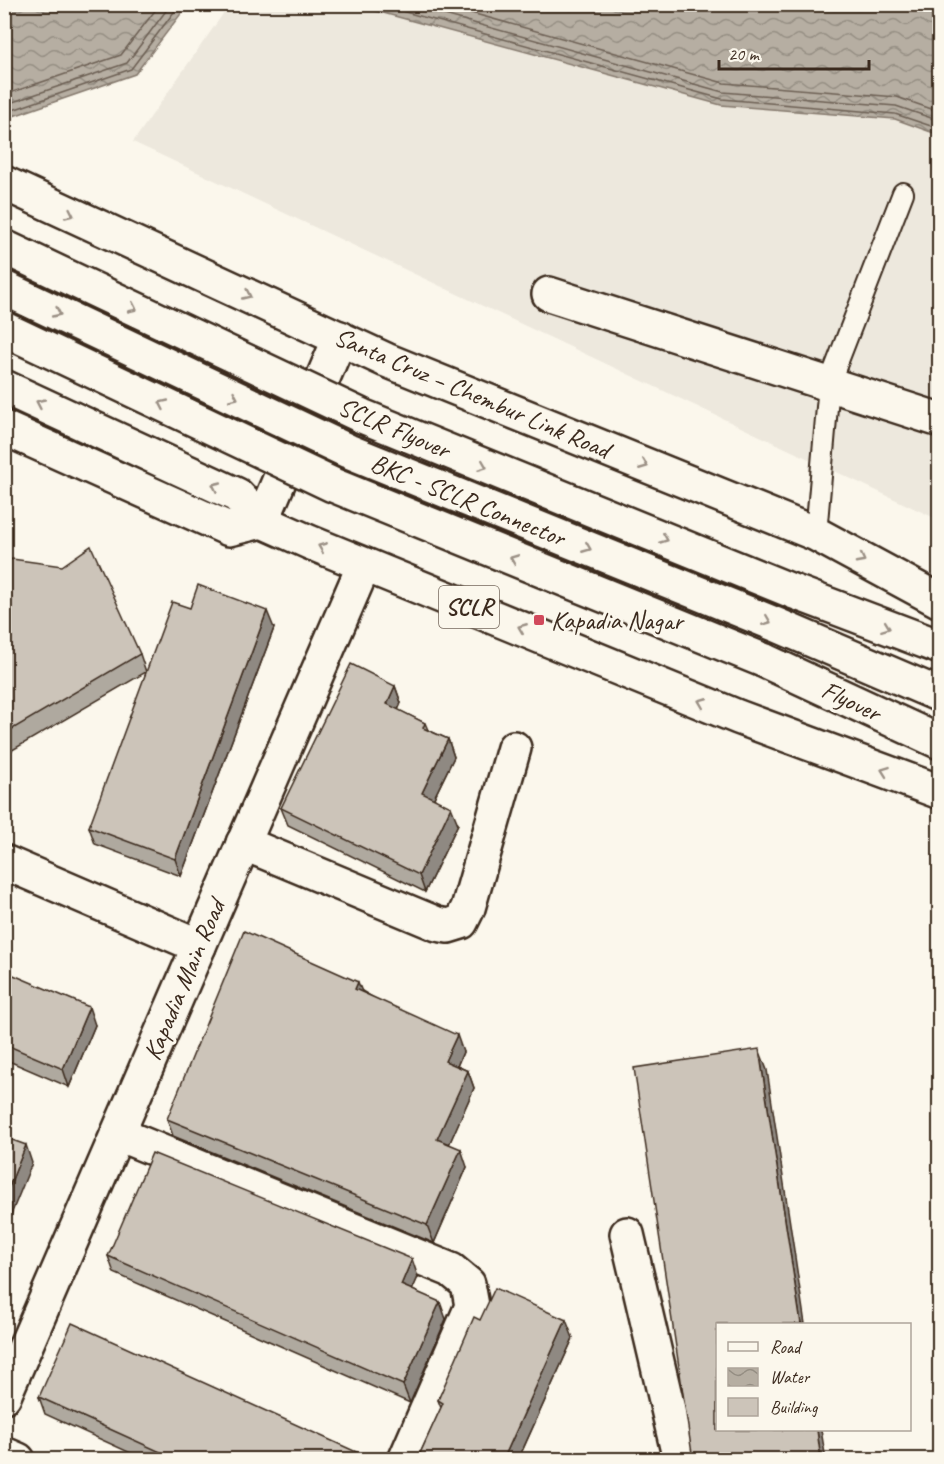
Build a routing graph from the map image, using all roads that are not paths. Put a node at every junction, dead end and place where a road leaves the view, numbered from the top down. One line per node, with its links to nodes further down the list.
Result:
1 (11, 186): 7 (main road, Santa Cruz – Chembur Link Road, one-way to 7)
2 (903, 193): 8 (lane)
3 (4, 247): 16 (main road, SCLR Flyover, one-way to 16, bridge)
4 (4, 288): 17 (main road, BKC - SCLR Connector, one-way to 17, bridge)
5 (549, 294): 8 (main road)
6 (4, 330): 18 (main road, Flyover, one-way to 6, bridge)
7 (340, 338): 12 (main road); 13 (main road, Santa Cruz – Chembur Link Road, one-way to 13)
8 (829, 384): 10 (main road); 13 (lane)
9 (4, 387): 12 (main road, one-way to 9)
10 (939, 420)
11 (4, 428): 12 (main road)
12 (262, 520): 14 (main road, SCLR, one-way to 12)
13 (816, 534): 15 (main road, Santa Cruz – Chembur Link Road, one-way to 15)
14 (364, 565): 20 (main road, SCLR, one-way to 14); 21 (main road, Kapadia Main Road)
15 (939, 601)
16 (939, 647)
17 (939, 695)
18 (939, 742)
19 (514, 748): 21 (main road)
20 (939, 792)
21 (243, 843): 23 (main road, Kapadia Main Road)
22 (4, 862): 23 (main road)
23 (199, 946): 24 (main road, Kapadia Main Road)
24 (118, 1134): 26 (main road, Kapadia Main Road); 29 (main road)
25 (627, 1234): 30 (main road)
26 (4, 1396)
27 (4, 1454): 28 (main road)
28 (18, 1460)
29 (405, 1460)
30 (680, 1460)

